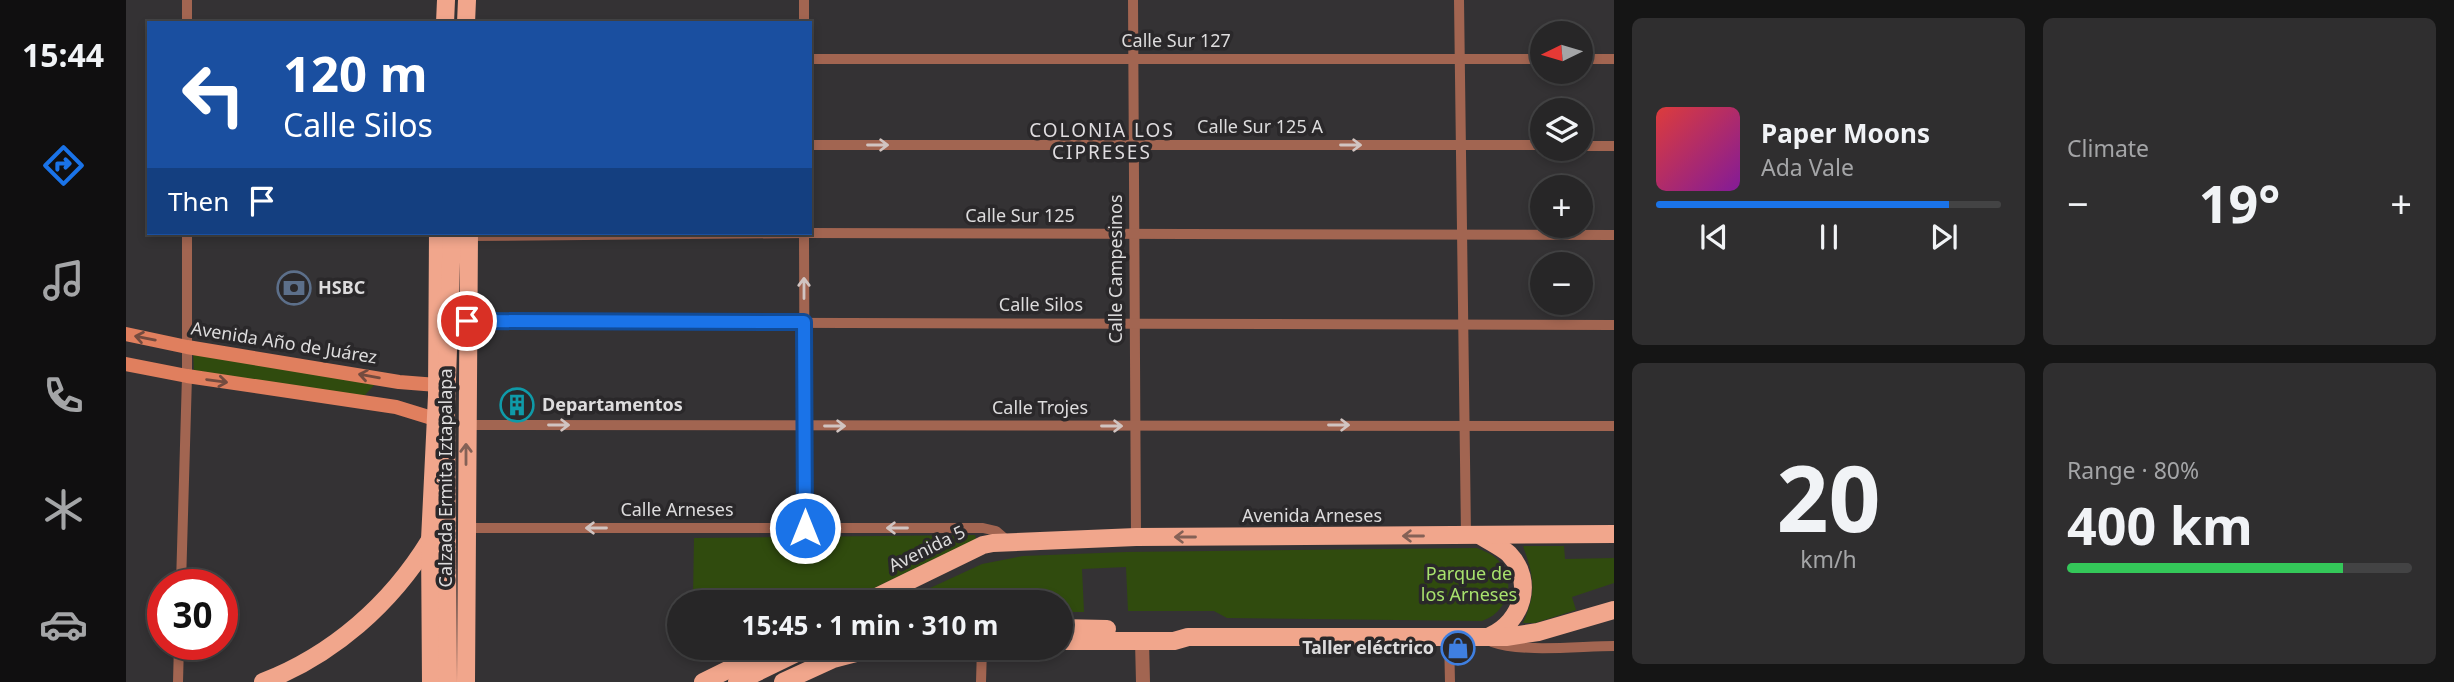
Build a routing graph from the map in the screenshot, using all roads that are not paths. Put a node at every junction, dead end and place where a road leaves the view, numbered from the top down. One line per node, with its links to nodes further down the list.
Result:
1 (187, 0): 7 (street)
2 (446, 0): 8 (main road)
3 (467, 0): 9 (main road)
4 (804, 0): 10 (street)
5 (1133, 0): 11 (street, Calle Campesinos)
6 (1459, 0): 12 (street)
7 (187, 21)
8 (445, 21)
9 (466, 21)
10 (804, 21)
11 (1134, 58): 12 (street, Calle Sur 127); 13 (street, Calle Sur 127); 19 (street, Calle Campesinos)
12 (1460, 58): 14 (street, Calle Sur 127); 17 (street)
13 (812, 59)
14 (1530, 59)
15 (1593, 59): 16 (street)
16 (1614, 59)
17 (1461, 144): 19 (street, Calle Sur 125 A, one-way to 17); 20 (street, Calle Sur 125 A); 25 (street)
18 (812, 145): 19 (street, Calle Sur 125 A, one-way to 19)
19 (1135, 145): 24 (street, Calle Campesinos)
20 (1530, 145)
21 (1593, 146): 22 (street)
22 (1614, 146)
23 (812, 233): 24 (street, Calle Sur 125)
24 (1135, 234): 25 (street, Calle Sur 125); 34 (street, Calle Campesinos)
25 (1462, 234): 31 (street, Calle Sur 125); 35 (street)
26 (187, 235): 38 (street)
27 (438, 235): 42 (main road, Calzada Ermita Iztapalapa)
28 (463, 235): 32 (main road, Calzada Ermita Iztapalapa)
29 (463, 235): 74 (main road, Calzada Ermita Iztapalapa, bridge)
30 (804, 235): 33 (street, one-way to 30)
31 (1614, 235)
32 (467, 321): 33 (street, Calle Silos); 45 (main road, Calzada Ermita Iztapalapa)
33 (804, 322): 34 (street, Calle Silos); 47 (street)
34 (1136, 323): 35 (street, Calle Silos); 48 (street, Calle Campesinos)
35 (1463, 323): 36 (street, Calle Silos); 46 (street)
36 (1614, 325)
37 (126, 334): 38 (main road, Avenida Año de Juárez, one-way to 37)
38 (187, 347): 40 (street); 41 (main road, Avenida Año de Juárez, one-way to 38)
39 (126, 364): 40 (main road)
40 (187, 376): 43 (main road, one-way to 43); 57 (street)
41 (399, 382): 42 (main road, Avenida Año de Juárez); 43 (main road)
42 (437, 385): 44 (main road, Calzada Ermita Iztapalapa)
43 (396, 407): 44 (main road)
44 (435, 419): 55 (main road, Calzada Ermita Iztapalapa); 74 (main road, Calzada Ermita Iztapalapa)
45 (466, 425): 47 (street, Calle Trojes, one-way to 47); 50 (main road, Calzada Ermita Iztapalapa, one-way to 45)
46 (1464, 425): 48 (street, Calle Trojes, one-way to 46); 49 (street, Calle Trojes); 53 (street)
47 (804, 426): 48 (street, Calle Trojes, one-way to 48); 51 (street)
48 (1137, 426): 54 (street, Calle Campesinos)
49 (1614, 426)
50 (466, 528): 51 (street, Calle Arneses, one-way to 50); 66 (main road, Calzada Ermita Iztapalapa)
51 (805, 528): 56 (street, Calle Arneses, one-way to 51)
52 (1614, 534): 53 (main road, Avenida Arneses)
53 (1473, 536): 54 (main road, Avenida Arneses, one-way to 54); 63 (main road)
54 (1136, 537): 56 (main road, Avenida Arneses)
55 (429, 540): 68 (main road, Calzada Ermita Iztapalapa); 76 (main road)
56 (1010, 543): 58 (main road, Avenida 5)
57 (181, 569)
58 (890, 590)
59 (1614, 610): 63 (main road)
60 (1073, 628): 61 (main road)
61 (1188, 637): 62 (main road); 65 (main road)
62 (1450, 638): 63 (main road); 83 (street)
63 (1483, 638): 67 (street)
64 (1073, 641): 65 (main road)
65 (1142, 641): 82 (street)
66 (466, 645): 68 (main road); 74 (main road, Calzada Ermita Iztapalapa)
67 (1614, 646)
68 (431, 647): 77 (main road, Calzada Ermita Iztapalapa)
69 (179, 660): 75 (street)
70 (748, 660): 78 (main road)
71 (782, 660): 79 (main road)
72 (831, 660): 80 (main road)
73 (982, 660): 81 (street)
74 (460, 680)
75 (178, 682)
76 (263, 682)
77 (431, 682)
78 (703, 682)
79 (737, 682)
80 (783, 682)
81 (981, 682)
82 (1143, 682)
83 (1450, 682)

